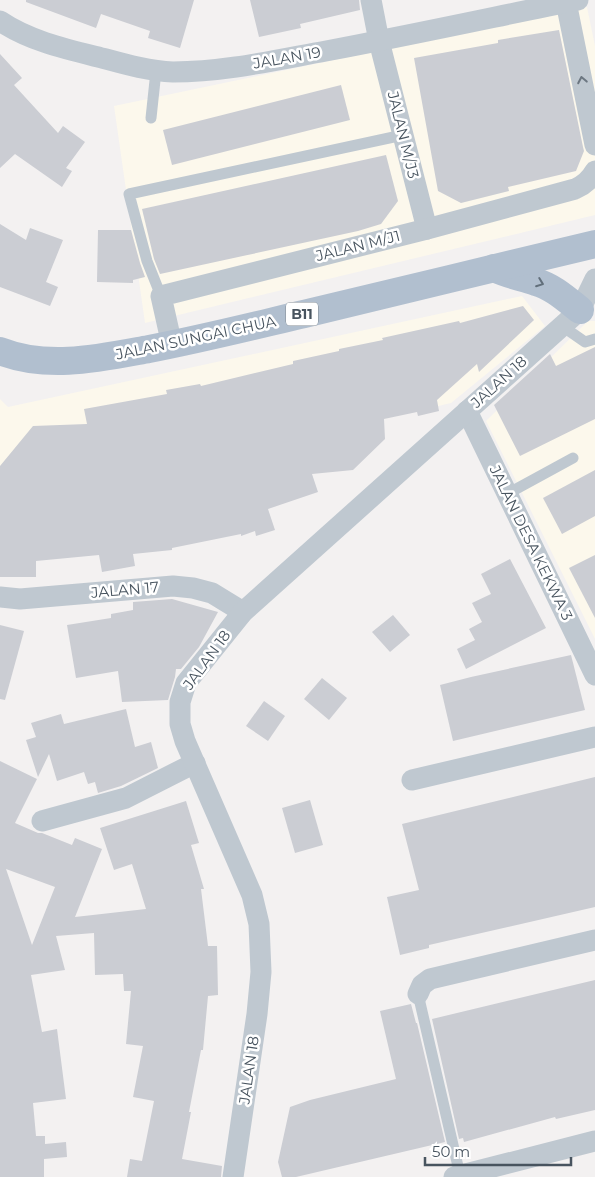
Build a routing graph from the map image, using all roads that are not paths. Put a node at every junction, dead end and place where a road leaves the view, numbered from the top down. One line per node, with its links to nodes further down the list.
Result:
1 (371, 0): 4 (street, JALAN M/J3)
2 (572, 1): 4 (street, JALAN 19); 8 (street, one-way to 2)
3 (0, 21): 5 (street, JALAN 19)
4 (379, 41): 5 (street, JALAN 19); 7 (street, JALAN M/J3)
5 (156, 70): 6 (lane)
6 (151, 118)
7 (403, 135): 10 (street, JALAN M/J3); 14 (lane)
8 (595, 145)
9 (595, 171): 10 (street, JALAN M/J1)
10 (426, 229): 14 (street, JALAN M/J1)
11 (591, 249): 12 (main road, JALAN SUNGAI CHUA / B11)
12 (494, 268): 15 (main road, one-way to 15); 17 (main road, JALAN SUNGAI CHUA / B11)
13 (595, 279): 15 (street)
14 (161, 296): 17 (street)
15 (579, 314): 16 (lane); 19 (street, JALAN 18)
16 (595, 339)
17 (172, 345): 18 (main road, JALAN SUNGAI CHUA / B11)
18 (0, 351)
19 (467, 411): 21 (street, JALAN DESA KEKWA 3); 23 (street, JALAN 18)
20 (573, 458): 21 (lane)
21 (507, 494): 24 (street, JALAN DESA KEKWA 3)
22 (0, 596): 23 (street, JALAN 17)
23 (243, 612): 26 (street, JALAN 18)
24 (595, 675)
25 (595, 737): 27 (street)
26 (195, 763): 28 (street); 34 (street, JALAN 18)
27 (412, 780)
28 (42, 821)
29 (595, 940): 30 (street)
30 (418, 994): 33 (lane)
31 (595, 1141): 32 (street)
32 (489, 1173): 33 (street)
33 (457, 1176)
34 (233, 1177)

